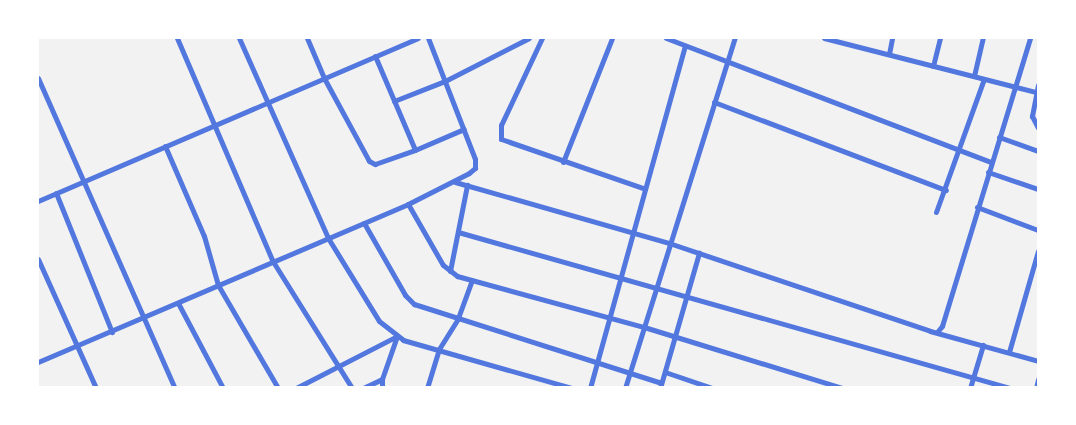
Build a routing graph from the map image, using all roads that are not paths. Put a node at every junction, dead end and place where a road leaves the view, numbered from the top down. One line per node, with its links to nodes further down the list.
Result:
1 (176, 38): 34 (street)
2 (239, 38): 33 (street)
3 (308, 38): 24 (street)
4 (418, 38): 19 (street)
5 (428, 38): 26 (street)
6 (530, 38): 26 (street)
7 (542, 38): 42 (street)
8 (612, 38): 42 (street)
9 (666, 38): 17 (street)
10 (735, 38): 20 (street)
11 (824, 38): 16 (street)
12 (892, 38): 18 (street)
13 (940, 38): 21 (street)
14 (983, 38): 22 (street)
15 (1030, 38): 28 (street)
16 (846, 40): 18 (street)
17 (685, 46): 20 (street); 48 (street)
18 (889, 54): 21 (street)
19 (375, 56): 24 (street); 31 (street)
20 (727, 62): 32 (street); 40 (street)
21 (933, 66): 22 (street)
22 (974, 76): 25 (street)
23 (38, 78): 29 (street)
24 (324, 78): 33 (street); 39 (street)
25 (984, 79): 28 (street); 40 (street)
26 (445, 81): 31 (street); 36 (street)
27 (1038, 85): 30 (street)
28 (1014, 87): 30 (street); 37 (street)
29 (40, 89): 45 (street)
30 (1036, 92): 35 (street)
31 (394, 101): 39 (street)
32 (714, 102): 50 (street); 61 (street)
33 (266, 103): 34 (street); 60 (street)
34 (212, 126): 38 (street); 65 (street)
35 (1038, 128)
36 (464, 129): 39 (street); 46 (street)
37 (999, 137): 41 (street); 43 (street)
38 (165, 146): 45 (street); 69 (street)
39 (416, 150)
40 (959, 150): 43 (street); 50 (street)
41 (1038, 152)
42 (563, 162): 48 (street)
43 (991, 162): 44 (street)
44 (988, 172): 49 (street); 54 (street)
45 (82, 182): 51 (street); 75 (street)
46 (455, 182): 47 (street); 53 (street)
47 (467, 185): 58 (street); 59 (street)
48 (645, 189): 59 (street)
49 (1038, 189)
50 (946, 190): 55 (street)
51 (56, 193): 52 (street); 77 (street)
52 (38, 201)
53 (408, 204): 56 (street); 66 (street)
54 (977, 207): 57 (street); 78 (street)
55 (936, 212)
56 (364, 223): 60 (street); 73 (street)
57 (1038, 230)
58 (458, 232): 66 (street); 67 (street)
59 (633, 233): 61 (street); 67 (street)
60 (328, 238): 65 (street); 79 (street)
61 (669, 243): 63 (street); 70 (street)
62 (1038, 251): 84 (street)
63 (699, 253): 71 (street); 78 (street)
64 (38, 259): 82 (street)
65 (272, 260): 69 (street); 88 (street)
66 (450, 272): 68 (street)
67 (620, 278): 70 (street); 74 (street)
68 (472, 280): 73 (street); 74 (street)
69 (218, 285): 72 (street); 98 (street)
70 (655, 289): 71 (street); 76 (street)
71 (686, 298): 80 (street); 91 (street)
72 (178, 304): 75 (street); 97 (street)
73 (458, 318): 83 (street); 87 (street)
74 (609, 318): 76 (street); 87 (street)
75 (143, 320): 77 (street); 96 (street)
76 (644, 327): 80 (street); 90 (street)
77 (112, 332): 82 (street)
78 (937, 332): 81 (street)
79 (397, 336): 83 (street); 88 (street); 92 (street)
80 (675, 337): 89 (street); 108 (street)
81 (983, 345): 84 (street); 91 (street)
82 (77, 346): 86 (street); 95 (street)
83 (440, 349): 103 (street); 104 (street)
84 (1009, 352): 85 (street)
85 (1038, 361)
86 (38, 362)
87 (596, 362): 90 (street); 105 (street)
88 (339, 365): 99 (street); 100 (street)
89 (664, 372): 94 (street); 107 (street)
90 (630, 374): 94 (street); 106 (street)
91 (973, 378): 109 (street); 110 (street)
92 (382, 379): 101 (street); 102 (street)
93 (1038, 379): 111 (street)
94 (661, 385)
95 (96, 388)
96 (175, 388)
97 (223, 388)
98 (278, 388)
99 (296, 388)
100 (352, 388)
101 (364, 388)
102 (382, 388)
103 (427, 388)
104 (572, 388)
105 (590, 388)
106 (625, 388)
107 (712, 388)
108 (842, 388)
109 (970, 388)
110 (1010, 388)
111 (1036, 388)

